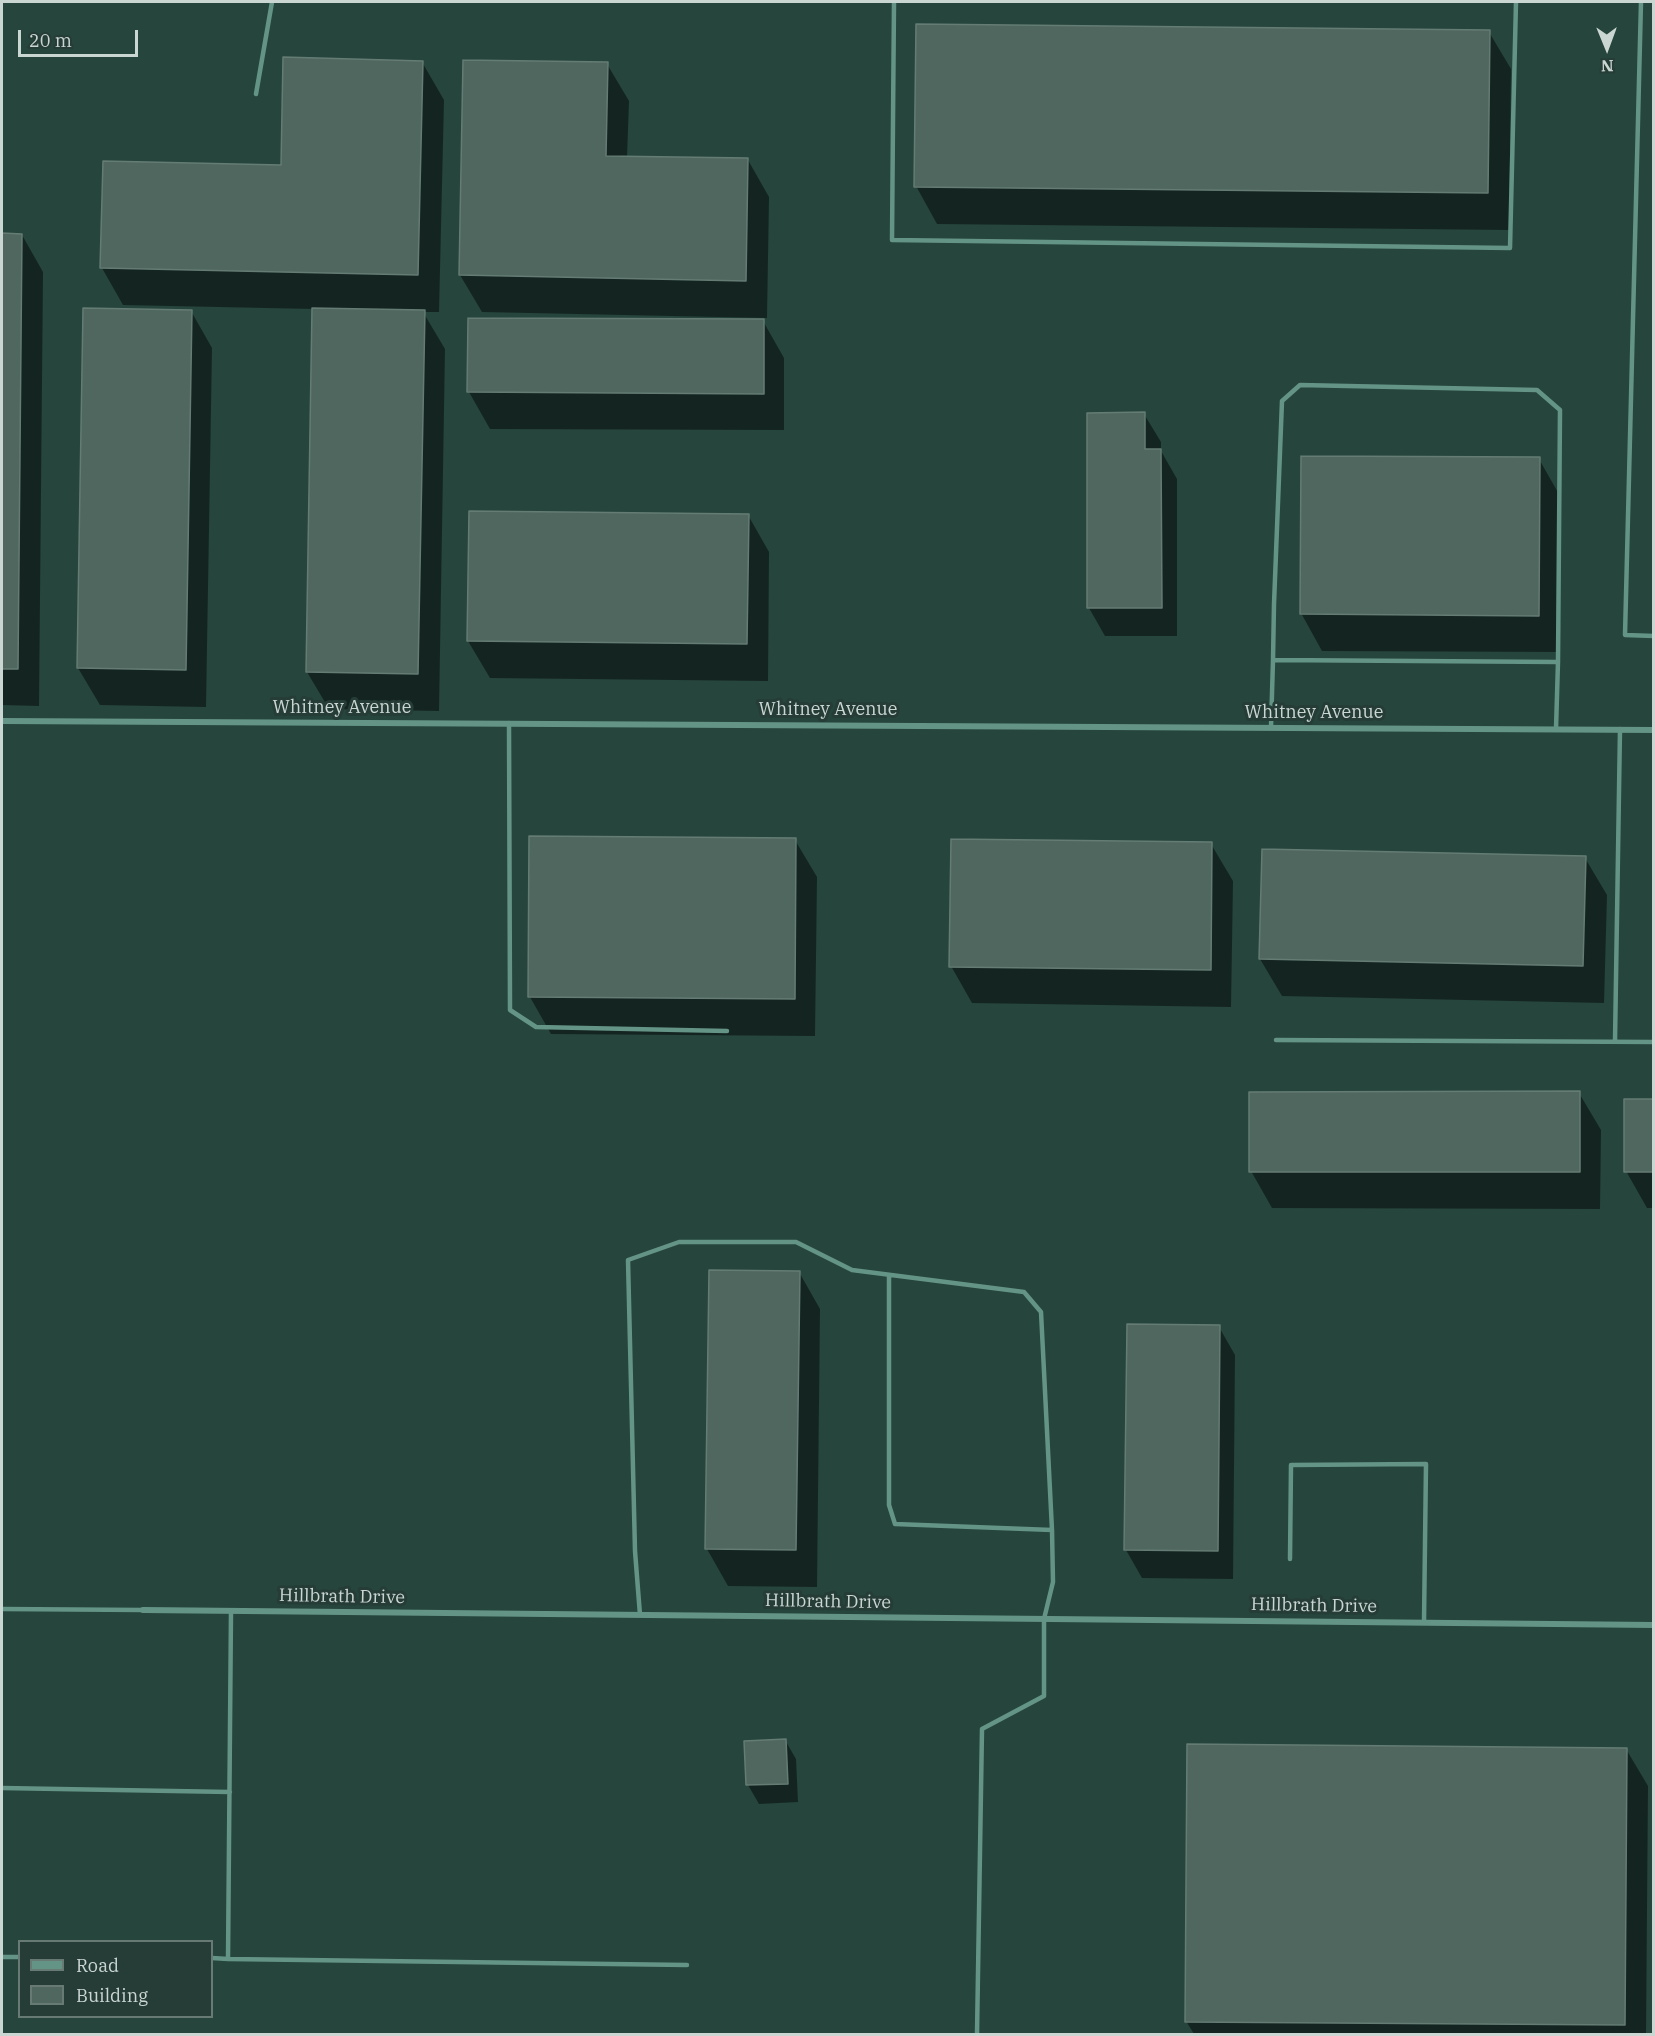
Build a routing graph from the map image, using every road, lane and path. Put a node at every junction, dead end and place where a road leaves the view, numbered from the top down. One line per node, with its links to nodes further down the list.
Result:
1 (272, 2): 5 (lane)
2 (894, 2): 3 (lane)
3 (1516, 2)
4 (1641, 2): 6 (lane)
5 (256, 94)
6 (1653, 636)
7 (1273, 660): 8 (lane); 8 (lane); 11 (lane)
8 (1558, 662): 12 (lane)
9 (2, 721): 10 (street, Whitney Avenue)
10 (510, 723): 11 (street, Whitney Avenue); 15 (lane)
11 (1271, 728): 12 (street, Whitney Avenue)
12 (1556, 729): 13 (street, Whitney Avenue)
13 (1620, 729): 14 (street, Whitney Avenue); 17 (lane)
14 (1653, 729)
15 (727, 1031)
16 (1276, 1040): 17 (lane)
17 (1615, 1041): 18 (lane)
18 (1653, 1042)
19 (889, 1275): 20 (lane); 20 (lane); 25 (lane)
20 (1052, 1530): 26 (lane)
21 (1290, 1559): 27 (lane)
22 (2, 1609): 23 (lane, Hillbrath Drive)
23 (143, 1610): 24 (street, Hillbrath Drive)
24 (231, 1611): 25 (street, Hillbrath Drive); 30 (lane)
25 (640, 1615): 26 (street, Hillbrath Drive)
26 (1044, 1619): 27 (street, Hillbrath Drive); 36 (lane)
27 (1424, 1622): 28 (street, Hillbrath Drive)
28 (1653, 1625)
29 (2, 1788): 30 (lane)
30 (230, 1792): 34 (lane)
31 (2, 1957): 32 (lane)
32 (18, 1957)
33 (213, 1958): 34 (lane)
34 (228, 1959): 35 (lane)
35 (687, 1965)
36 (977, 2034)

